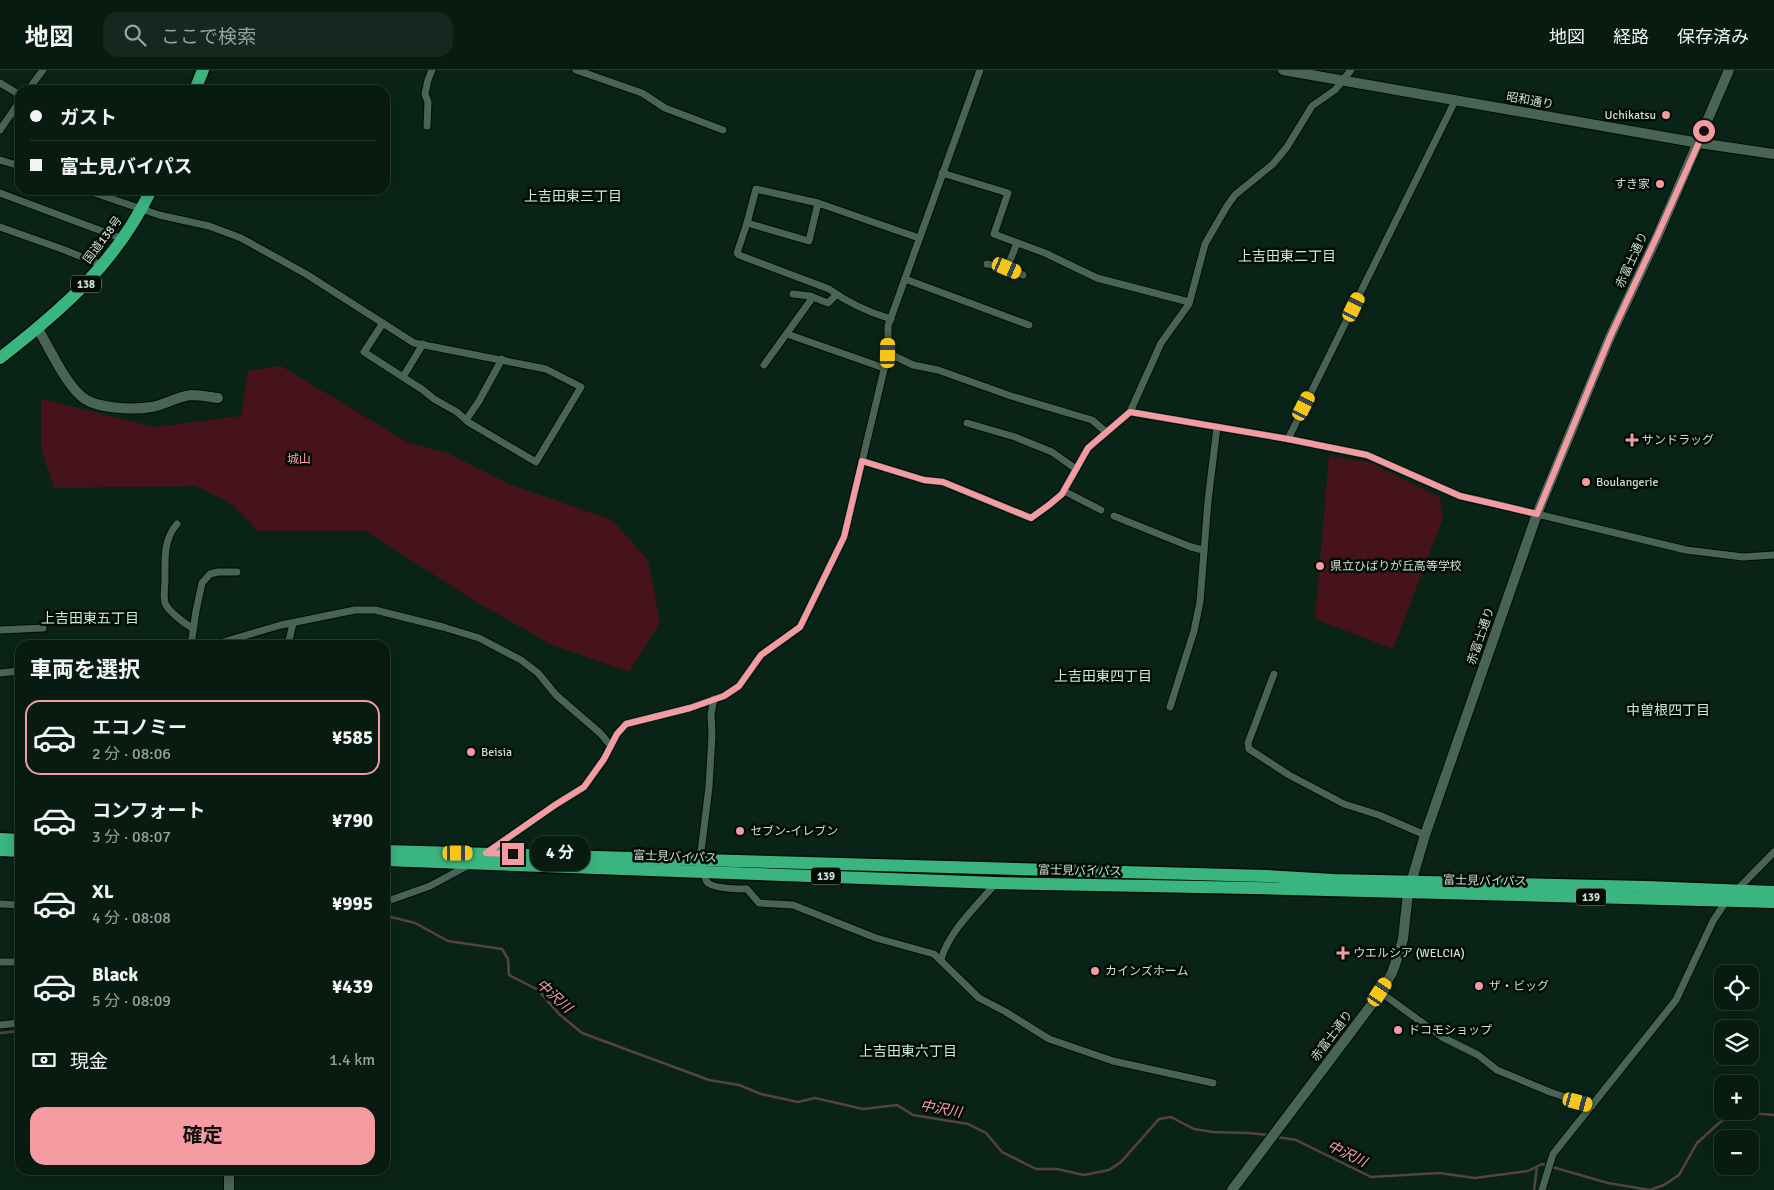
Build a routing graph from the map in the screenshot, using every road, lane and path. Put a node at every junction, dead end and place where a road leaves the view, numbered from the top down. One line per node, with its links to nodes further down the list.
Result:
1 (42, 70): 11 (street)
2 (203, 70): 12 (highway)
3 (432, 70): 16 (street)
4 (576, 70): 18 (street)
5 (980, 70): 23 (street)
6 (1283, 70): 9 (street, 昭和通り)
7 (1351, 70): 9 (street)
8 (1729, 70): 19 (street, 赤富士通り)
9 (1342, 80): 14 (street, 昭和通り); 42 (street)
10 (0, 84): 13 (street)
11 (32, 85)
12 (197, 85)
13 (15, 92)
14 (1455, 101): 19 (street, 昭和通り); 61 (street)
15 (15, 108): 17 (street)
16 (427, 126)
17 (0, 130)
18 (723, 130)
19 (1699, 143): 20 (street, 昭和通り); 66 (street, 赤富士通り)
20 (1774, 154)
21 (0, 160): 22 (street)
22 (15, 164)
23 (942, 173): 31 (street); 33 (street)
24 (0, 193): 32 (street)
25 (100, 195): 28 (street)
26 (148, 195): 28 (highway, 国道138号 / 138)
27 (818, 203): 29 (street); 29 (street); 31 (street)
28 (141, 210): 32 (highway, 国道138号 / 138); 44 (street)
29 (747, 223): 40 (street)
30 (0, 227): 35 (street)
31 (920, 238): 38 (street)
32 (123, 239): 35 (highway, 国道138号 / 138)
33 (1017, 243): 36 (street); 42 (street)
34 (987, 264): 36 (street)
35 (102, 265): 46 (highway, 国道138号 / 138)
36 (1007, 268): 37 (street)
37 (1023, 275)
38 (905, 279): 43 (street); 45 (street)
39 (793, 294): 41 (street)
40 (836, 295): 41 (street); 43 (street)
41 (813, 297): 47 (street)
42 (1189, 302): 56 (street)
43 (891, 319): 49 (street)
44 (383, 323): 48 (street); 54 (street)
45 (1029, 326)
46 (38, 329): 50 (highway, 国道138号 / 138); 55 (street)
47 (787, 334): 52 (street); 53 (street)
48 (424, 344): 51 (street); 54 (street)
49 (888, 353): 53 (street); 60 (street)
50 (0, 358)
51 (502, 360): 57 (street); 57 (street)
52 (764, 366)
53 (884, 368): 62 (street)
54 (403, 377): 57 (street)
55 (218, 398)
56 (1130, 412): 59 (street); 60 (street)
57 (466, 420)
58 (967, 423): 63 (street)
59 (1218, 426): 61 (street); 69 (street)
60 (1106, 432): 63 (street)
61 (1288, 439): 66 (street)
62 (862, 461): 64 (street); 82 (street)
63 (1076, 469): 64 (street)
64 (1064, 491): 65 (street)
65 (1101, 510)
66 (1537, 514): 70 (street); 85 (street, 赤富士通り)
67 (1114, 516): 69 (street)
68 (177, 524): 74 (street)
69 (1203, 550): 83 (street)
70 (1774, 554)
71 (238, 572): 74 (street)
72 (292, 623): 77 (street); 78 (street); 84 (street)
73 (43, 628): 75 (street)
74 (193, 628): 76 (street)
75 (0, 630)
76 (192, 640)
77 (234, 640)
78 (289, 640)
79 (15, 672): 80 (street)
80 (0, 673)
81 (1274, 674): 85 (street)
82 (714, 699): 84 (street); 94 (street)
83 (1170, 707)
84 (611, 746): 92 (street)
85 (1425, 835): 98 (street, 赤富士通り)
86 (0, 839): 87 (highway)
87 (15, 840)
88 (0, 850): 89 (highway)
89 (15, 851)
90 (390, 851): 92 (highway, 富士見バイパス / 139)
91 (1774, 852): 99 (street)
92 (486, 853): 94 (highway, 富士見バイパス / 139); 95 (street)
93 (390, 860): 95 (highway, 富士見バイパス / 139)
94 (700, 860): 98 (highway, 富士見バイパス / 139)
95 (472, 862): 96 (highway, 富士見バイパス / 139); 101 (street)
96 (707, 872): 97 (highway, 富士見バイパス / 139); 106 (street)
97 (996, 883): 98 (highway, 富士見バイパス / 139); 106 (street)
98 (1410, 887): 99 (highway, 富士見バイパス / 139); 102 (highway, 富士見バイパス / 139); 109 (street, 赤富士通り)
99 (1736, 890): 100 (highway, 富士見バイパス / 139); 102 (street)
100 (1774, 892)
101 (390, 900)
102 (1726, 900): 103 (highway, 富士見バイパス / 139); 113 (street)
103 (1774, 902)
104 (0, 904): 105 (street)
105 (15, 905)
106 (941, 960): 112 (street)
107 (0, 962): 108 (street)
108 (15, 962)
109 (1380, 992): 113 (street); 116 (street, 赤富士通り)
110 (15, 1024): 111 (street)
111 (0, 1025)
112 (1213, 1083)
113 (1592, 1106): 117 (street)
114 (229, 1175): 115 (street)
115 (229, 1190)
116 (1232, 1190)
117 (1542, 1190)

